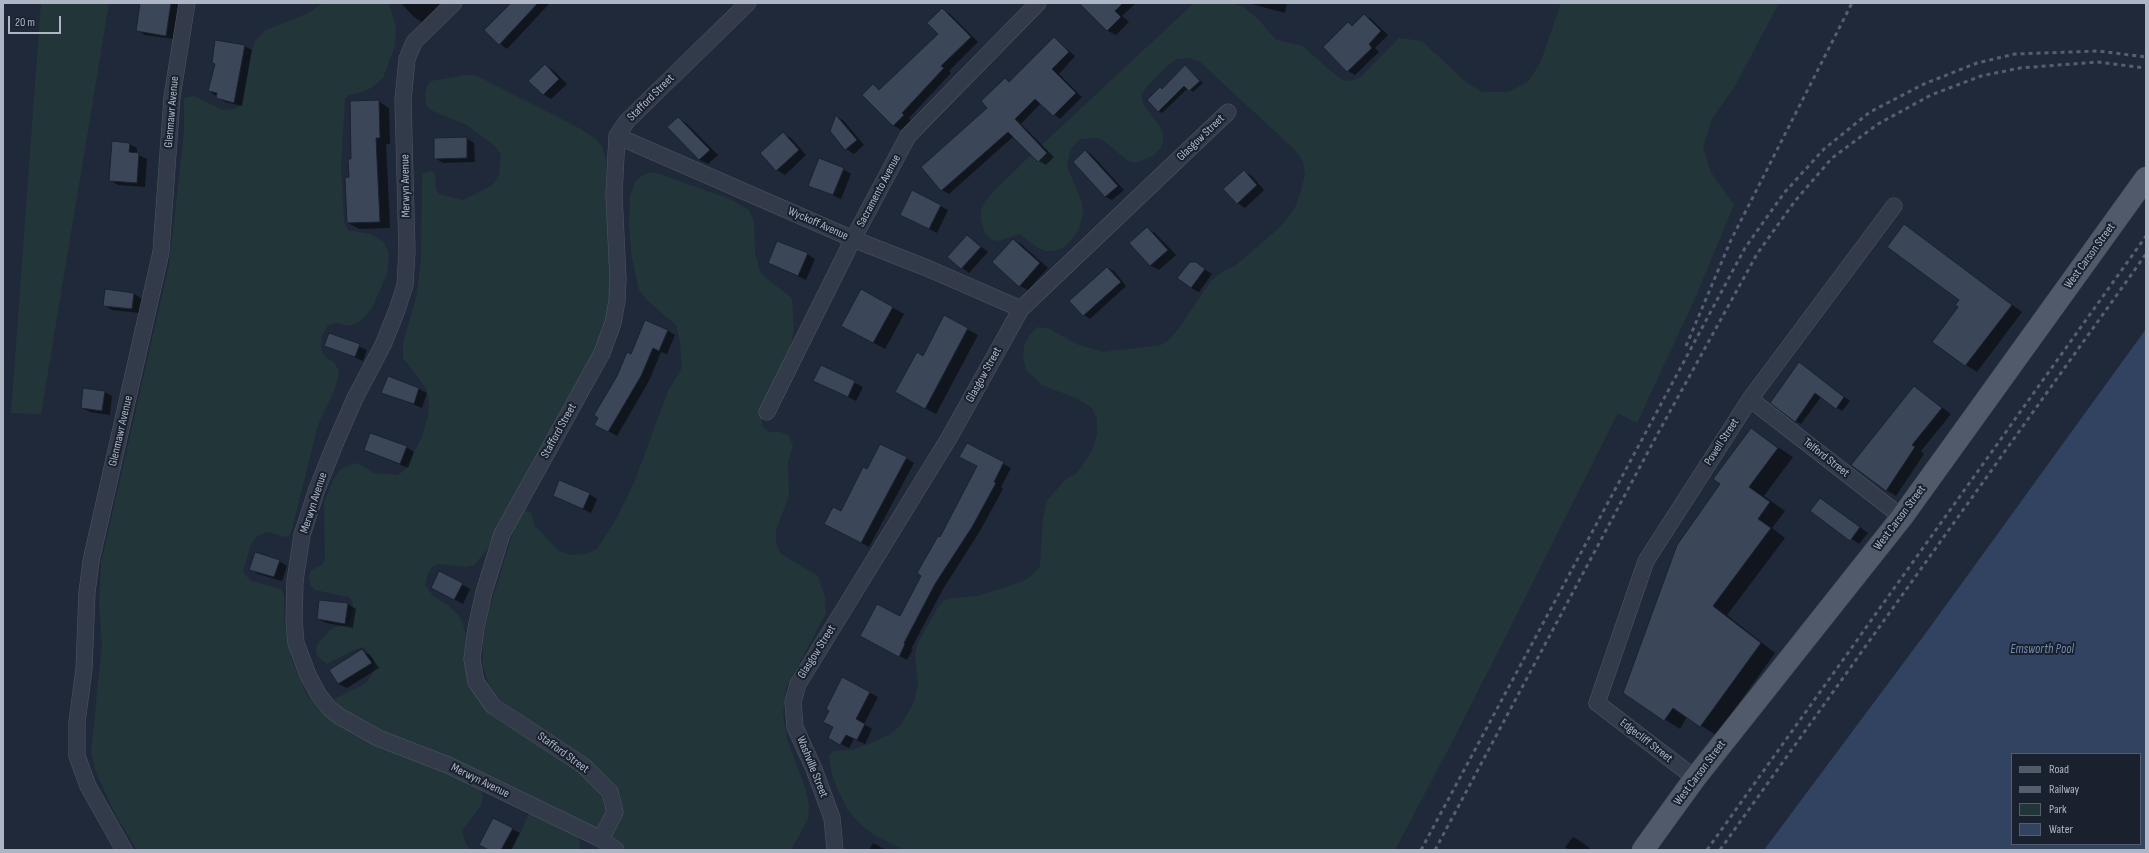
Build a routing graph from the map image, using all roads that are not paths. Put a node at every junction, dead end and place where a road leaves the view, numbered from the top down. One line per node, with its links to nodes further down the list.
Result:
1 (187, 3): 18 (street, Glenmawr Avenue)
2 (454, 3): 17 (street, Merwyn Avenue)
3 (748, 3): 6 (street, Stafford Street)
4 (1038, 3): 9 (street, Sacramento Avenue)
5 (1228, 112): 10 (street, Glasgow Street)
6 (617, 136): 9 (street, Wyckoff Avenue); 17 (street, Stafford Street)
7 (2146, 178): 13 (main road, West Carson Street)
8 (1894, 206): 11 (street, Powell Street)
9 (853, 239): 10 (street, Wyckoff Avenue); 12 (street, Sacramento Avenue)
10 (1021, 309): 14 (street, Glasgow Street)
11 (1750, 399): 13 (street, Telford Street); 15 (street, Powell Street)
12 (767, 412)
13 (1902, 517): 16 (main road, West Carson Street)
14 (798, 684): 20 (street, Washville Street)
15 (1597, 703): 16 (street, Edgecliff Street)
16 (1695, 778): 21 (main road, West Carson Street)
17 (601, 840): 19 (street, Merwyn Avenue)
18 (124, 850)
19 (616, 850)
20 (835, 850)
21 (1643, 850)

